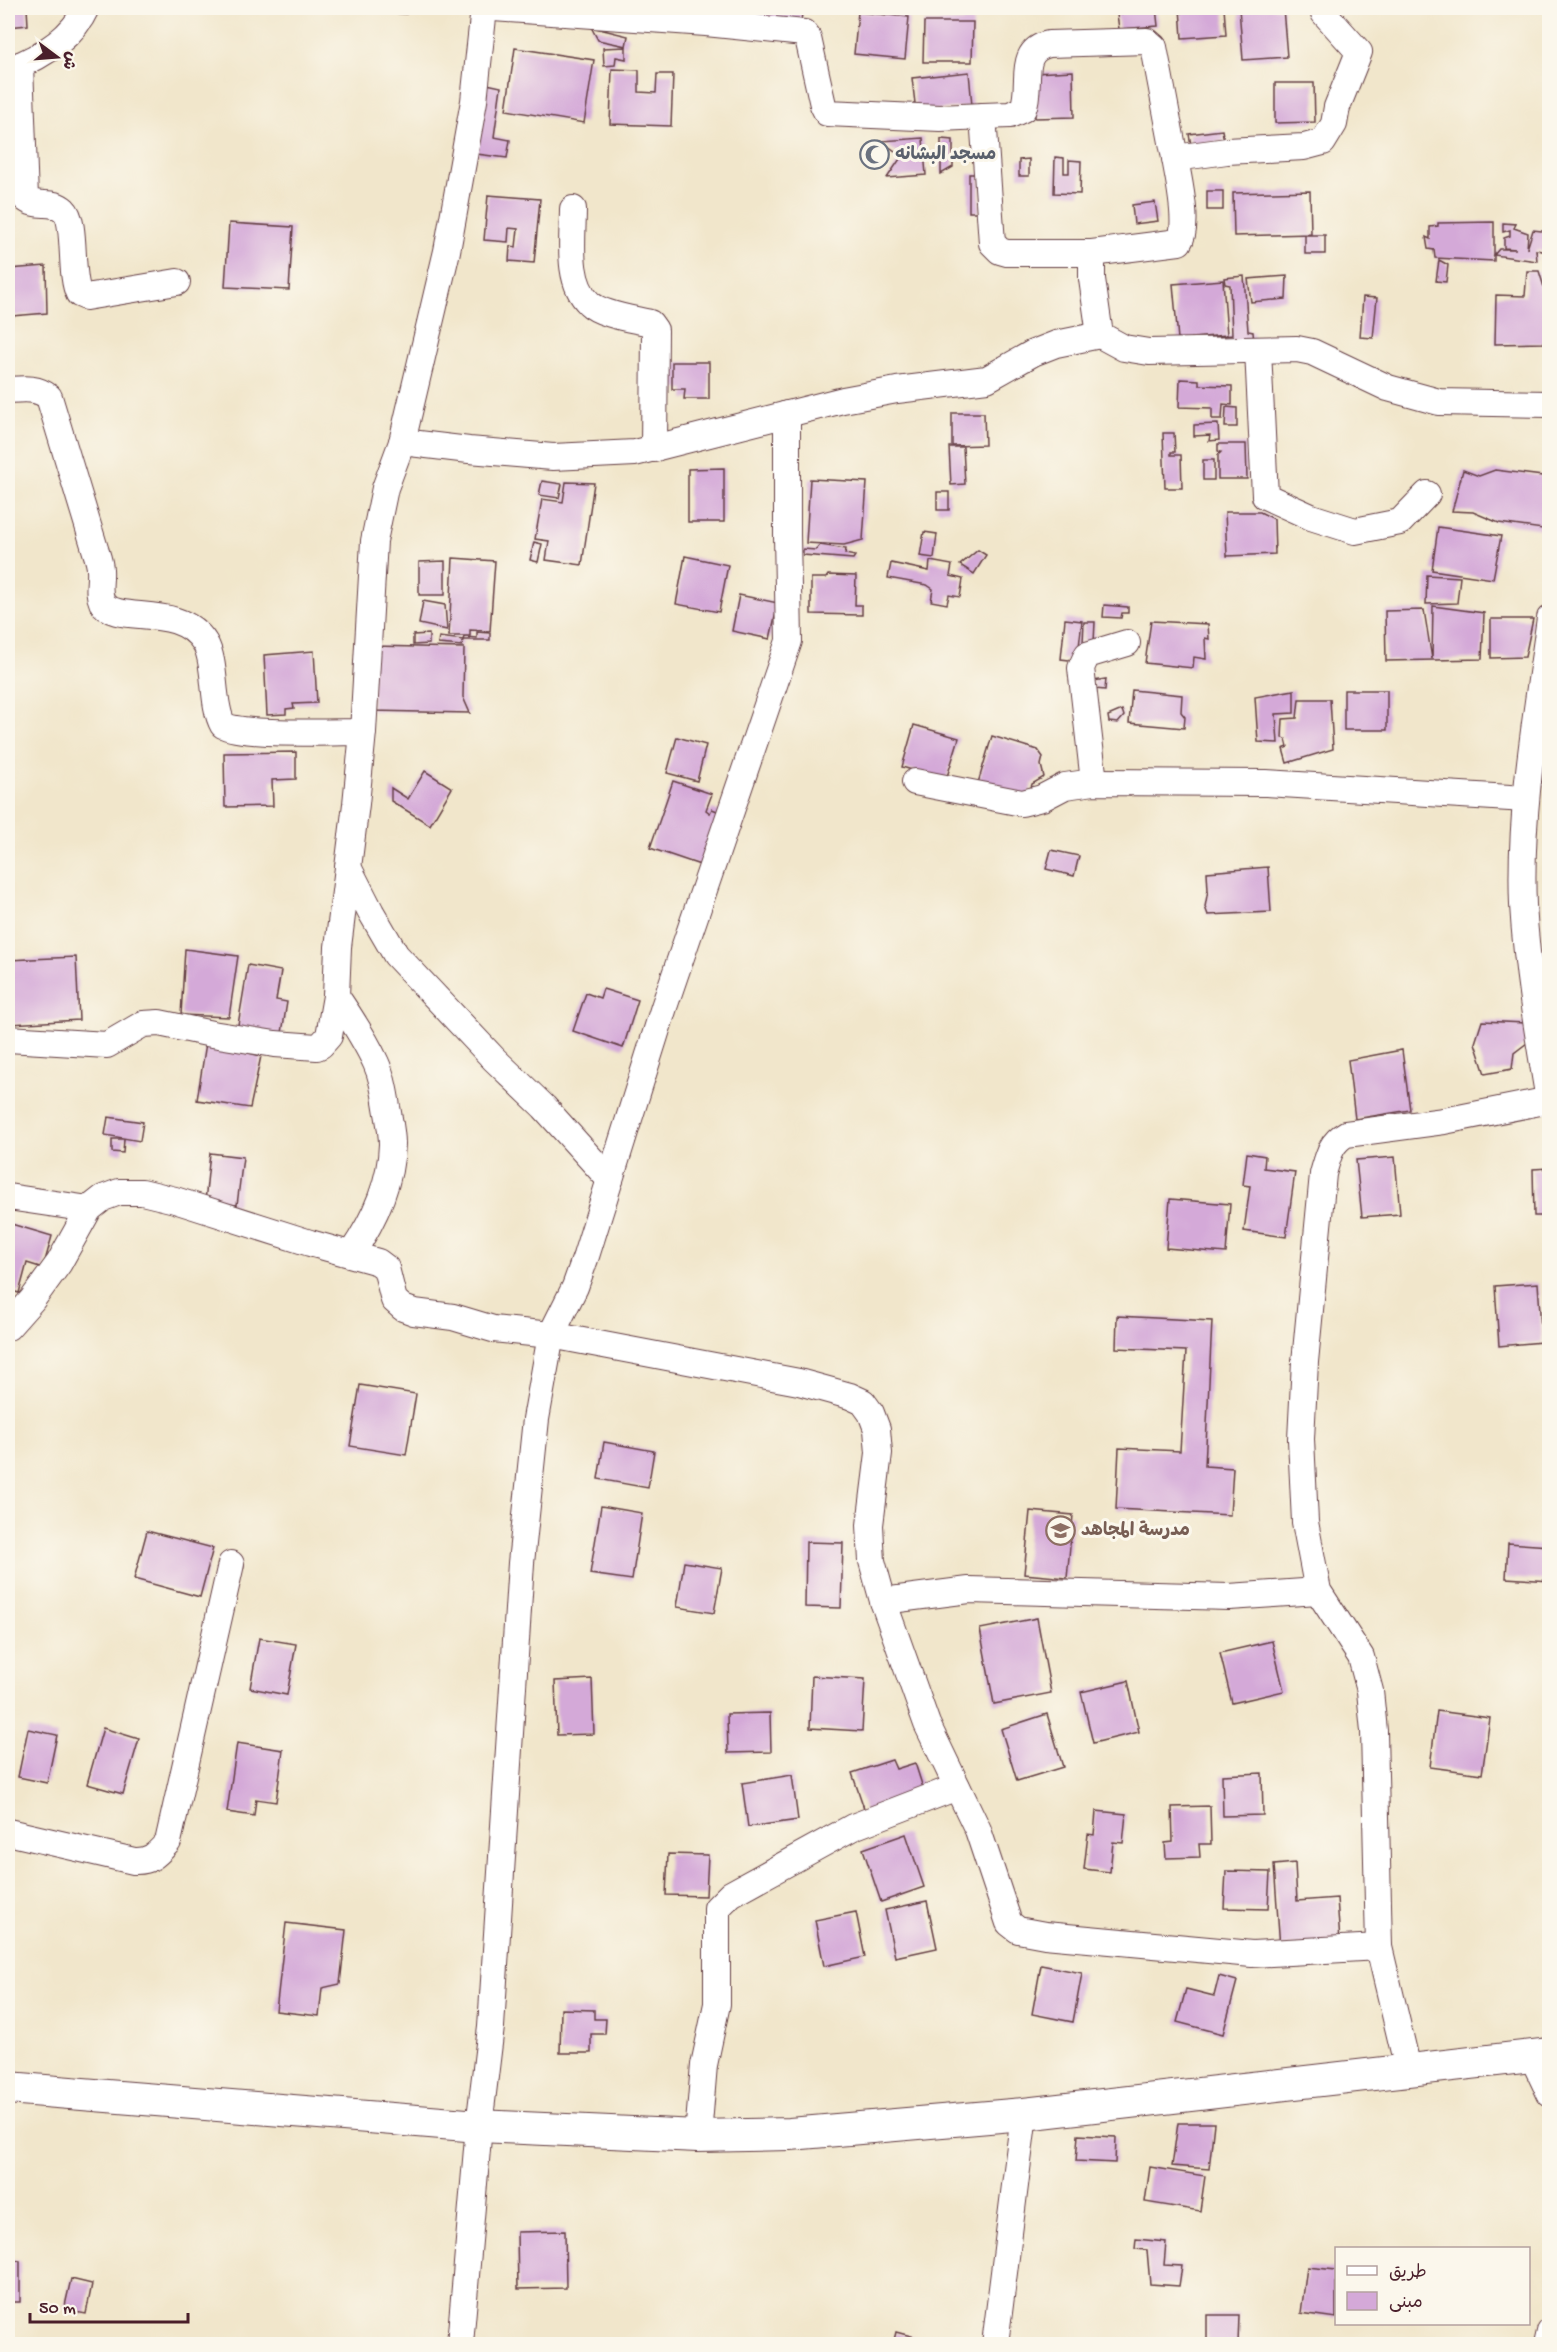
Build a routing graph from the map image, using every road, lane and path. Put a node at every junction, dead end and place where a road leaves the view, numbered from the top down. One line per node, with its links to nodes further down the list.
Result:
1 (86, 8): 5 (street)
2 (484, 8): 16 (street)
3 (493, 8): 6 (street)
4 (1324, 13): 7 (street)
5 (14, 67): 10 (street)
6 (983, 116): 7 (street); 9 (street)
7 (1175, 158): 9 (street)
8 (573, 209): 17 (street)
9 (1092, 253): 11 (street)
10 (177, 282)
11 (1100, 335): 12 (street); 15 (street)
12 (1258, 350): 14 (street); 18 (street)
13 (8, 390): 21 (street)
14 (1550, 404)
15 (787, 414): 17 (street); 29 (street)
16 (402, 442): 17 (street); 21 (street)
17 (654, 449)
18 (1427, 494)
19 (1550, 618): 24 (street)
20 (1127, 642): 23 (street)
21 (363, 732): 25 (street)
22 (915, 782): 23 (street)
23 (1094, 782): 24 (street)
24 (1526, 800): 28 (street)
25 (348, 867): 26 (street); 29 (street)
26 (336, 996): 27 (street); 32 (street)
27 (8, 1039)
28 (1549, 1100): 36 (street)
29 (610, 1180): 34 (street)
30 (8, 1197): 31 (street)
31 (89, 1209): 32 (street); 33 (street)
32 (351, 1254): 34 (street)
33 (8, 1327)
34 (551, 1335): 37 (street); 46 (street)
35 (231, 1564): 39 (street)
36 (1318, 1591): 37 (street); 40 (street)
37 (883, 1601): 38 (street)
38 (957, 1787): 40 (street); 47 (street)
39 (8, 1832)
40 (1379, 1947): 42 (street)
41 (1541, 2055): 42 (main road); 44 (street)
42 (1408, 2069): 45 (main road)
43 (8, 2088): 46 (main road)
44 (1550, 2094)
45 (1024, 2114): 47 (main road); 50 (street)
46 (479, 2126): 47 (main road); 49 (street)
47 (698, 2136)
48 (1550, 2331): 51 (street)
49 (460, 2344)
50 (995, 2344)
51 (1547, 2344)

